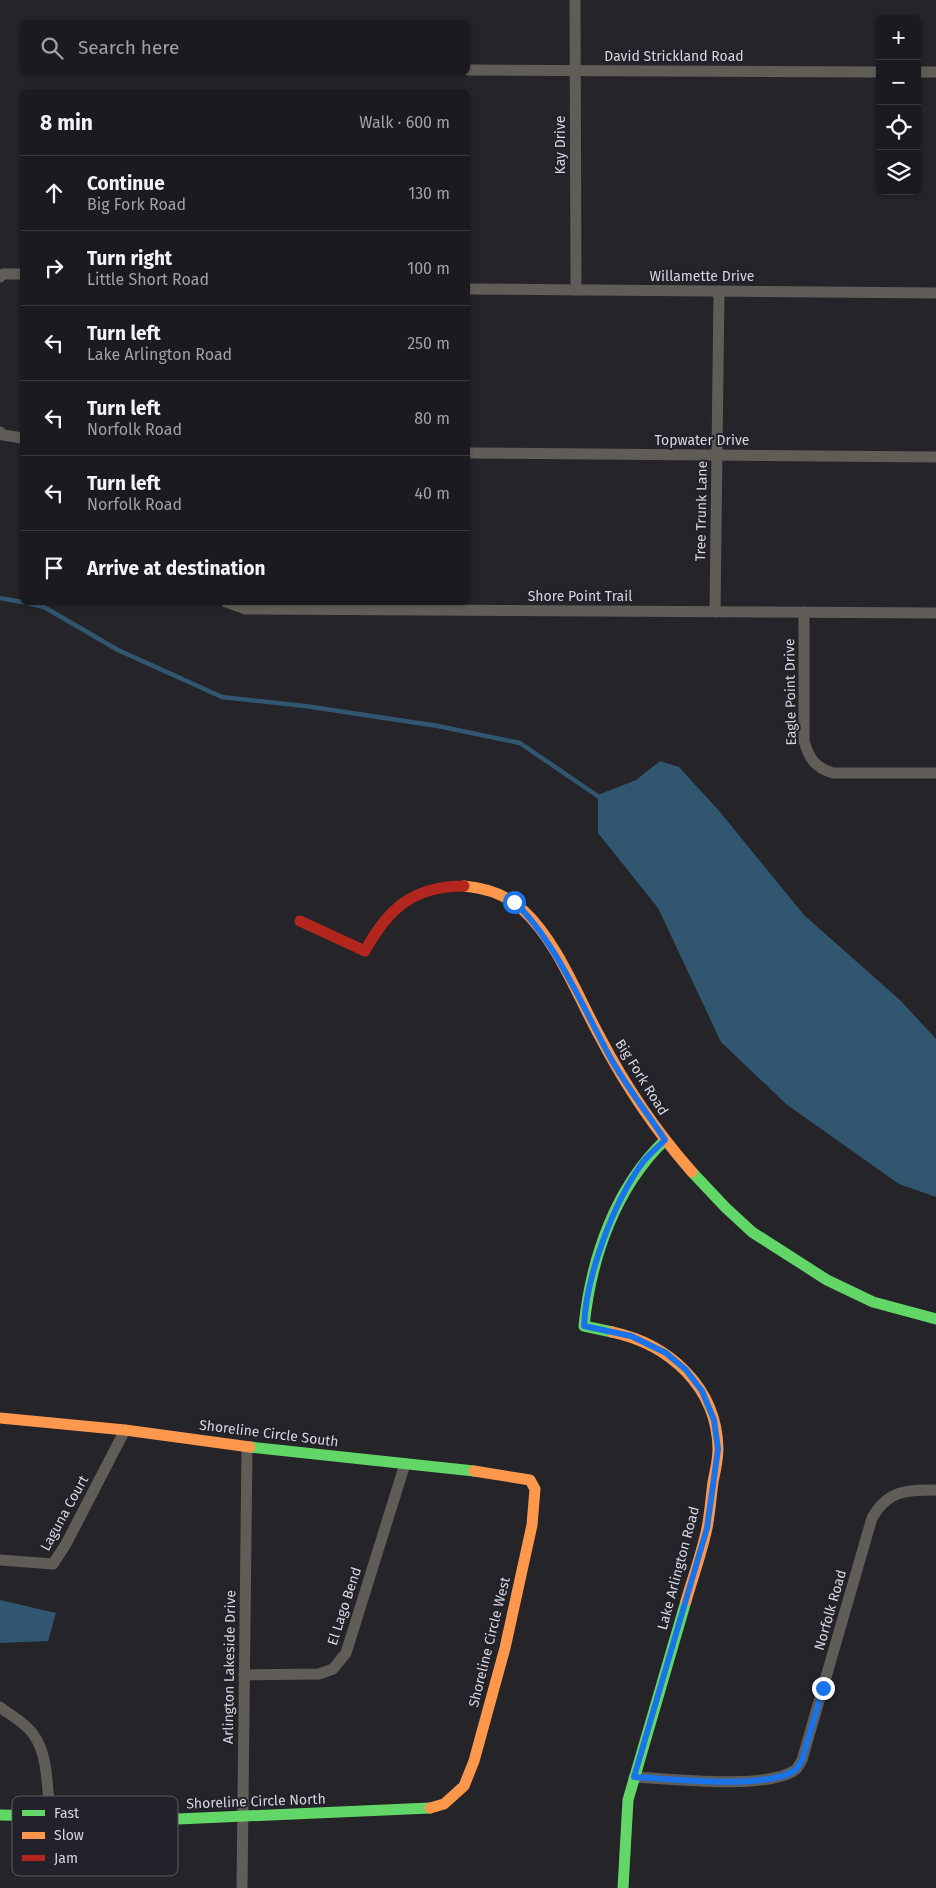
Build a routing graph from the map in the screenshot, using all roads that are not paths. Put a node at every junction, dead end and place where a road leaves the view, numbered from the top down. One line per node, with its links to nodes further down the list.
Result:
1 (575, 0): 3 (street, Kay Drive)
2 (470, 70): 3 (street, David Strickland Road)
3 (575, 71): 4 (street, David Strickland Road); 10 (street, Kay Drive)
4 (876, 72)
5 (921, 72): 6 (street)
6 (936, 72)
7 (20, 274): 8 (street)
8 (0, 277)
9 (470, 289): 10 (street, Willamette Drive)
10 (576, 290): 11 (street, Willamette Drive)
11 (719, 291): 12 (street, Willamette Drive); 16 (street, Tree Trunk Lane)
12 (936, 292)
13 (0, 432): 14 (street)
14 (20, 438)
15 (470, 453): 16 (street, Topwater Drive)
16 (717, 456): 17 (street, Topwater Drive); 19 (street, Tree Trunk Lane)
17 (936, 457)
18 (235, 605): 19 (street, Shore Point Trail)
19 (715, 612): 20 (street, Shore Point Trail)
20 (804, 612): 21 (street, Shore Point Trail); 22 (street, Eagle Point Drive)
21 (936, 613)
22 (936, 773)
23 (300, 920): 24 (street, Big Fork Road)
24 (665, 1140): 25 (street, Big Fork Road); 35 (street, Lake Arlington Road)
25 (936, 1319)
26 (0, 1418): 27 (street, Shoreline Circle South)
27 (125, 1430): 28 (street, Shoreline Circle South); 32 (street, Laguna Court)
28 (247, 1447): 29 (street, Shoreline Circle South); 33 (street, Arlington Lakeside Drive)
29 (406, 1464): 30 (street, Shoreline Circle South); 33 (street, El Lago Bend)
30 (533, 1484): 37 (street, Shoreline Circle West)
31 (936, 1490): 35 (street, Norfolk Road)
32 (0, 1560)
33 (244, 1676): 38 (street, Arlington Lakeside Drive)
34 (0, 1707): 36 (street)
35 (634, 1777): 41 (street, Lake Arlington Road)
36 (48, 1796)
37 (450, 1799): 38 (street, Shoreline Circle North)
38 (243, 1817): 39 (street, Shoreline Circle North); 40 (street, Arlington Lakeside Drive)
39 (178, 1819)
40 (242, 1888)
41 (623, 1888)

